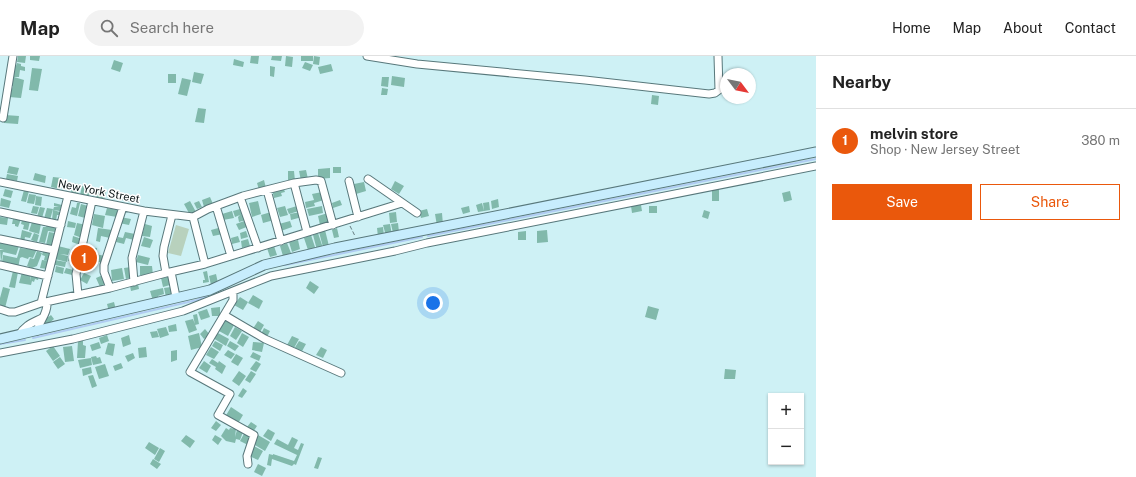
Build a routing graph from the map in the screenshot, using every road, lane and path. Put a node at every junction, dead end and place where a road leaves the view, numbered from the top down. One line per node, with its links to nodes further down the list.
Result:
1 (13, 56): 4 (street)
2 (367, 56): 3 (street)
3 (718, 56)
4 (3, 118)
5 (816, 152): 27 (street)
6 (816, 166): 32 (street)
7 (368, 179): 15 (street)
8 (349, 181): 23 (street)
9 (0, 182): 12 (street, New York Street)
10 (294, 183): 11 (street); 25 (street); 28 (street)
11 (267, 190): 13 (street); 30 (street)
12 (68, 196): 14 (street, New York Street); 26 (street)
13 (240, 197): 16 (street); 33 (street)
14 (92, 201): 17 (street, New York Street); 43 (street)
15 (402, 203): 20 (street); 23 (street)
16 (216, 206): 22 (street); 35 (street)
17 (123, 207): 18 (street, New York Street); 41 (street)
18 (144, 211): 21 (street, New York Street); 40 (street)
19 (0, 212): 26 (street)
20 (417, 213)
21 (172, 215): 22 (street, New York Street); 38 (street)
22 (193, 217): 37 (street)
23 (358, 217): 24 (street)
24 (346, 220): 25 (street); 31 (path)
25 (333, 225): 28 (street)
26 (61, 226): 34 (street)
27 (424, 229): 31 (street); 32 (street)
28 (308, 232): 30 (street)
29 (0, 239): 34 (street)
30 (281, 240): 33 (street)
31 (359, 243): 44 (street)
32 (426, 243): 42 (street)
33 (258, 248): 35 (street)
34 (54, 250): 39 (street)
35 (231, 256): 37 (street)
36 (0, 264): 39 (street)
37 (205, 264): 38 (street)
38 (169, 272): 40 (street); 44 (street)
39 (48, 276): 45 (street)
40 (134, 282): 41 (street)
41 (110, 288): 43 (street)
42 (233, 292): 47 (street); 52 (street)
43 (78, 295): 45 (street)
44 (176, 298): 49 (street)
45 (44, 302): 46 (street); 48 (street)
46 (0, 309)
47 (224, 315): 54 (street); 55 (street)
48 (42, 318): 49 (street); 50 (street)
49 (37, 330): 50 (street)
50 (23, 334): 51 (street); 52 (street)
51 (0, 339)
52 (30, 347): 53 (street)
53 (0, 353)
54 (341, 373)
55 (248, 464)

